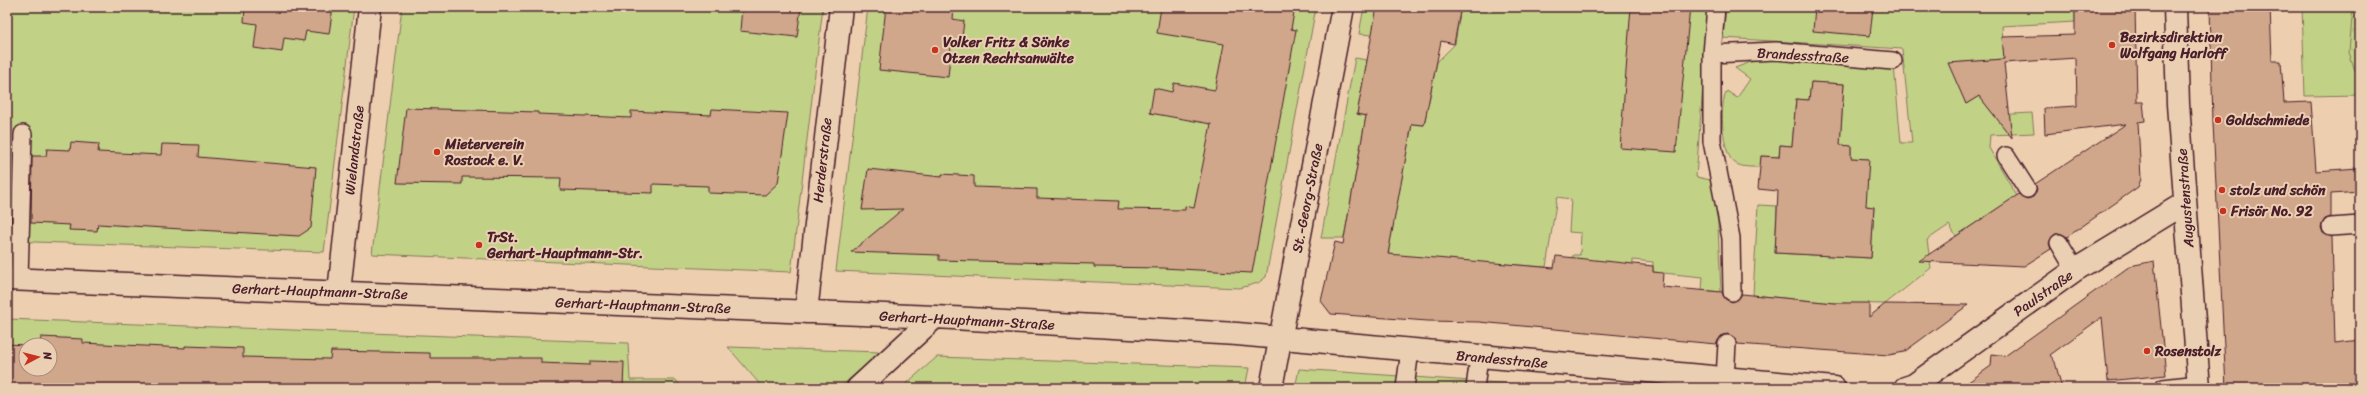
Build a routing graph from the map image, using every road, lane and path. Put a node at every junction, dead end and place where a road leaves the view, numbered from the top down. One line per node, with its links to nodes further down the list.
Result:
1 (370, 7): 17 (street, Wielandstraße)
2 (841, 7): 19 (street, Herderstraße)
3 (1343, 7): 21 (street, St.-Georg-Straße)
4 (1716, 7): 6 (lane)
5 (2174, 7): 11 (street, Augustenstraße)
6 (1712, 54): 7 (lane, Brandesstraße); 18 (lane)
7 (1894, 61)
8 (23, 134): 16 (lane)
9 (2006, 156): 10 (lane)
10 (2027, 189)
11 (2185, 204): 15 (street, Paulstraße); 26 (street, Augustenstraße)
12 (2360, 224): 13 (lane)
13 (2331, 227)
14 (2059, 243): 15 (lane)
15 (2075, 270): 32 (street, Paulstraße)
16 (13, 279): 17 (street, Gerhart-Hauptmann-Straße)
17 (339, 292): 19 (street, Gerhart-Hauptmann-Straße)
18 (1732, 292)
19 (806, 312): 20 (street, Gerhart-Hauptmann-Straße)
20 (935, 317): 21 (street, Gerhart-Hauptmann-Straße); 27 (street)
21 (1280, 338): 23 (street, Brandesstraße); 28 (street, St.-Georg-Straße)
22 (1726, 344): 25 (lane)
23 (1410, 350): 24 (street, Brandesstraße); 29 (lane)
24 (1479, 358): 25 (street, Brandesstraße); 30 (lane)
25 (1724, 383): 31 (street)
26 (2199, 386): 33 (lane)
27 (858, 388)
28 (1271, 388)
29 (1405, 388)
30 (1475, 388)
31 (1834, 388)
32 (1905, 388)
33 (2163, 388)

